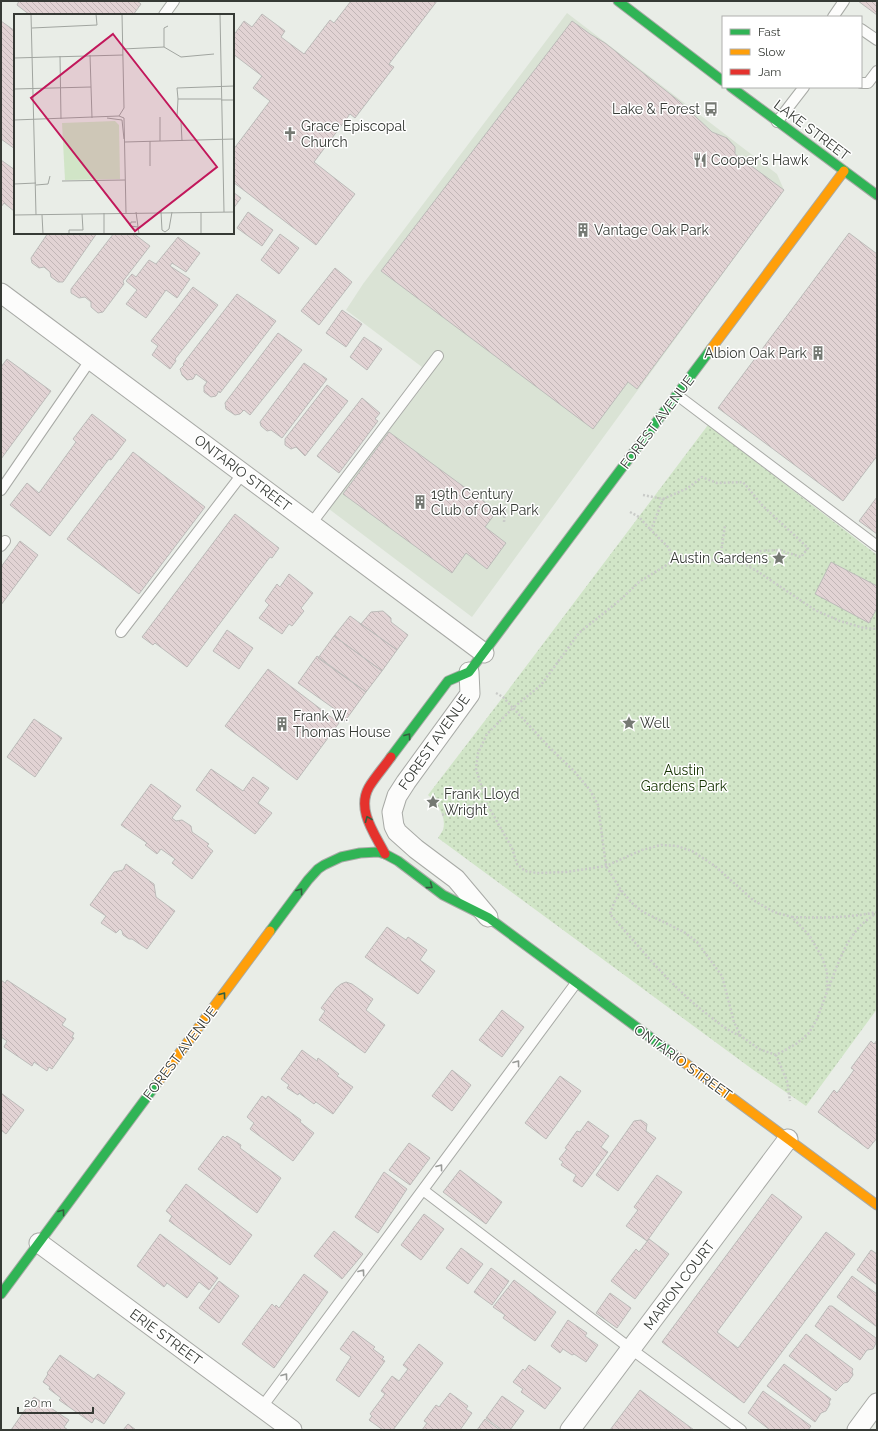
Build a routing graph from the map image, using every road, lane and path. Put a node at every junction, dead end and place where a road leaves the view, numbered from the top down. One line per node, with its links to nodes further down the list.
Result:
1 (174, 1): 4 (lane)
2 (618, 1): 9 (street)
3 (844, 1): 5 (lane)
4 (165, 14)
5 (838, 15)
6 (862, 30): 7 (lane)
7 (877, 40)
8 (877, 71): 10 (lane)
9 (722, 80)
10 (862, 83)
11 (732, 88): 13 (street, LAKE STREET)
12 (803, 88): 13 (lane)
13 (777, 122): 14 (street, LAKE STREET)
14 (844, 171): 15 (street, LAKE STREET); 19 (street, FOREST AVENUE)
15 (877, 195)
16 (1, 293): 18 (street, ONTARIO STREET)
17 (438, 356): 27 (lane)
18 (91, 359): 20 (street, ONTARIO STREET); 21 (lane)
19 (677, 395): 30 (lane); 36 (street, FOREST AVENUE)
20 (243, 473): 27 (street, ONTARIO STREET); 35 (lane)
21 (1, 490)
22 (507, 490): 26 (path)
23 (643, 495): 24 (path)
24 (663, 499): 29 (path); 33 (path)
25 (630, 512): 29 (path)
26 (504, 522)
27 (311, 524): 36 (street, ONTARIO STREET)
28 (725, 525): 31 (path)
29 (651, 530): 32 (path)
30 (877, 546)
31 (720, 560): 32 (path); 33 (path)
32 (673, 561): 39 (path)
33 (742, 562): 34 (path)
34 (877, 629)
35 (122, 632)
36 (484, 652): 37 (street, FOREST AVENUE)
37 (469, 672): 40 (street, FOREST AVENUE, one-way to 37); 41 (street, FOREST AVENUE)
38 (496, 693): 39 (path)
39 (513, 708): 42 (path); 47 (path)
40 (393, 756): 41 (street); 45 (street, FOREST AVENUE, one-way to 40)
41 (414, 772): 44 (street, FOREST AVENUE)
42 (487, 804): 43 (path); 47 (path)
43 (442, 815)
44 (416, 849): 50 (street, ONTARIO STREET)
45 (385, 854): 46 (street, FOREST AVENUE); 60 (street, FOREST AVENUE, one-way to 45)
46 (399, 863): 50 (street, ONTARIO STREET, one-way to 50)
47 (606, 866): 48 (path); 51 (path)
48 (621, 890): 54 (path); 54 (path)
49 (877, 912): 51 (path); 53 (path)
50 (489, 918): 52 (street, ONTARIO STREET)
51 (792, 918): 53 (path)
52 (576, 983): 57 (street, ONTARIO STREET); 58 (lane, one-way to 52)
53 (827, 992): 55 (path)
54 (741, 1036): 55 (path)
55 (776, 1055): 56 (path)
56 (790, 1101)
57 (788, 1139): 59 (street, ONTARIO STREET); 62 (street, MARION COURT)
58 (423, 1190): 62 (lane); 64 (lane, one-way to 58)
59 (877, 1205)
60 (39, 1243): 61 (street, FOREST AVENUE); 64 (street, ERIE STREET)
61 (4, 1285)
62 (631, 1349): 66 (street, MARION COURT); 67 (lane)
63 (877, 1403): 68 (street)
64 (262, 1407): 65 (street, ERIE STREET)
65 (292, 1430)
66 (570, 1430)
67 (741, 1430)
68 (857, 1430)

